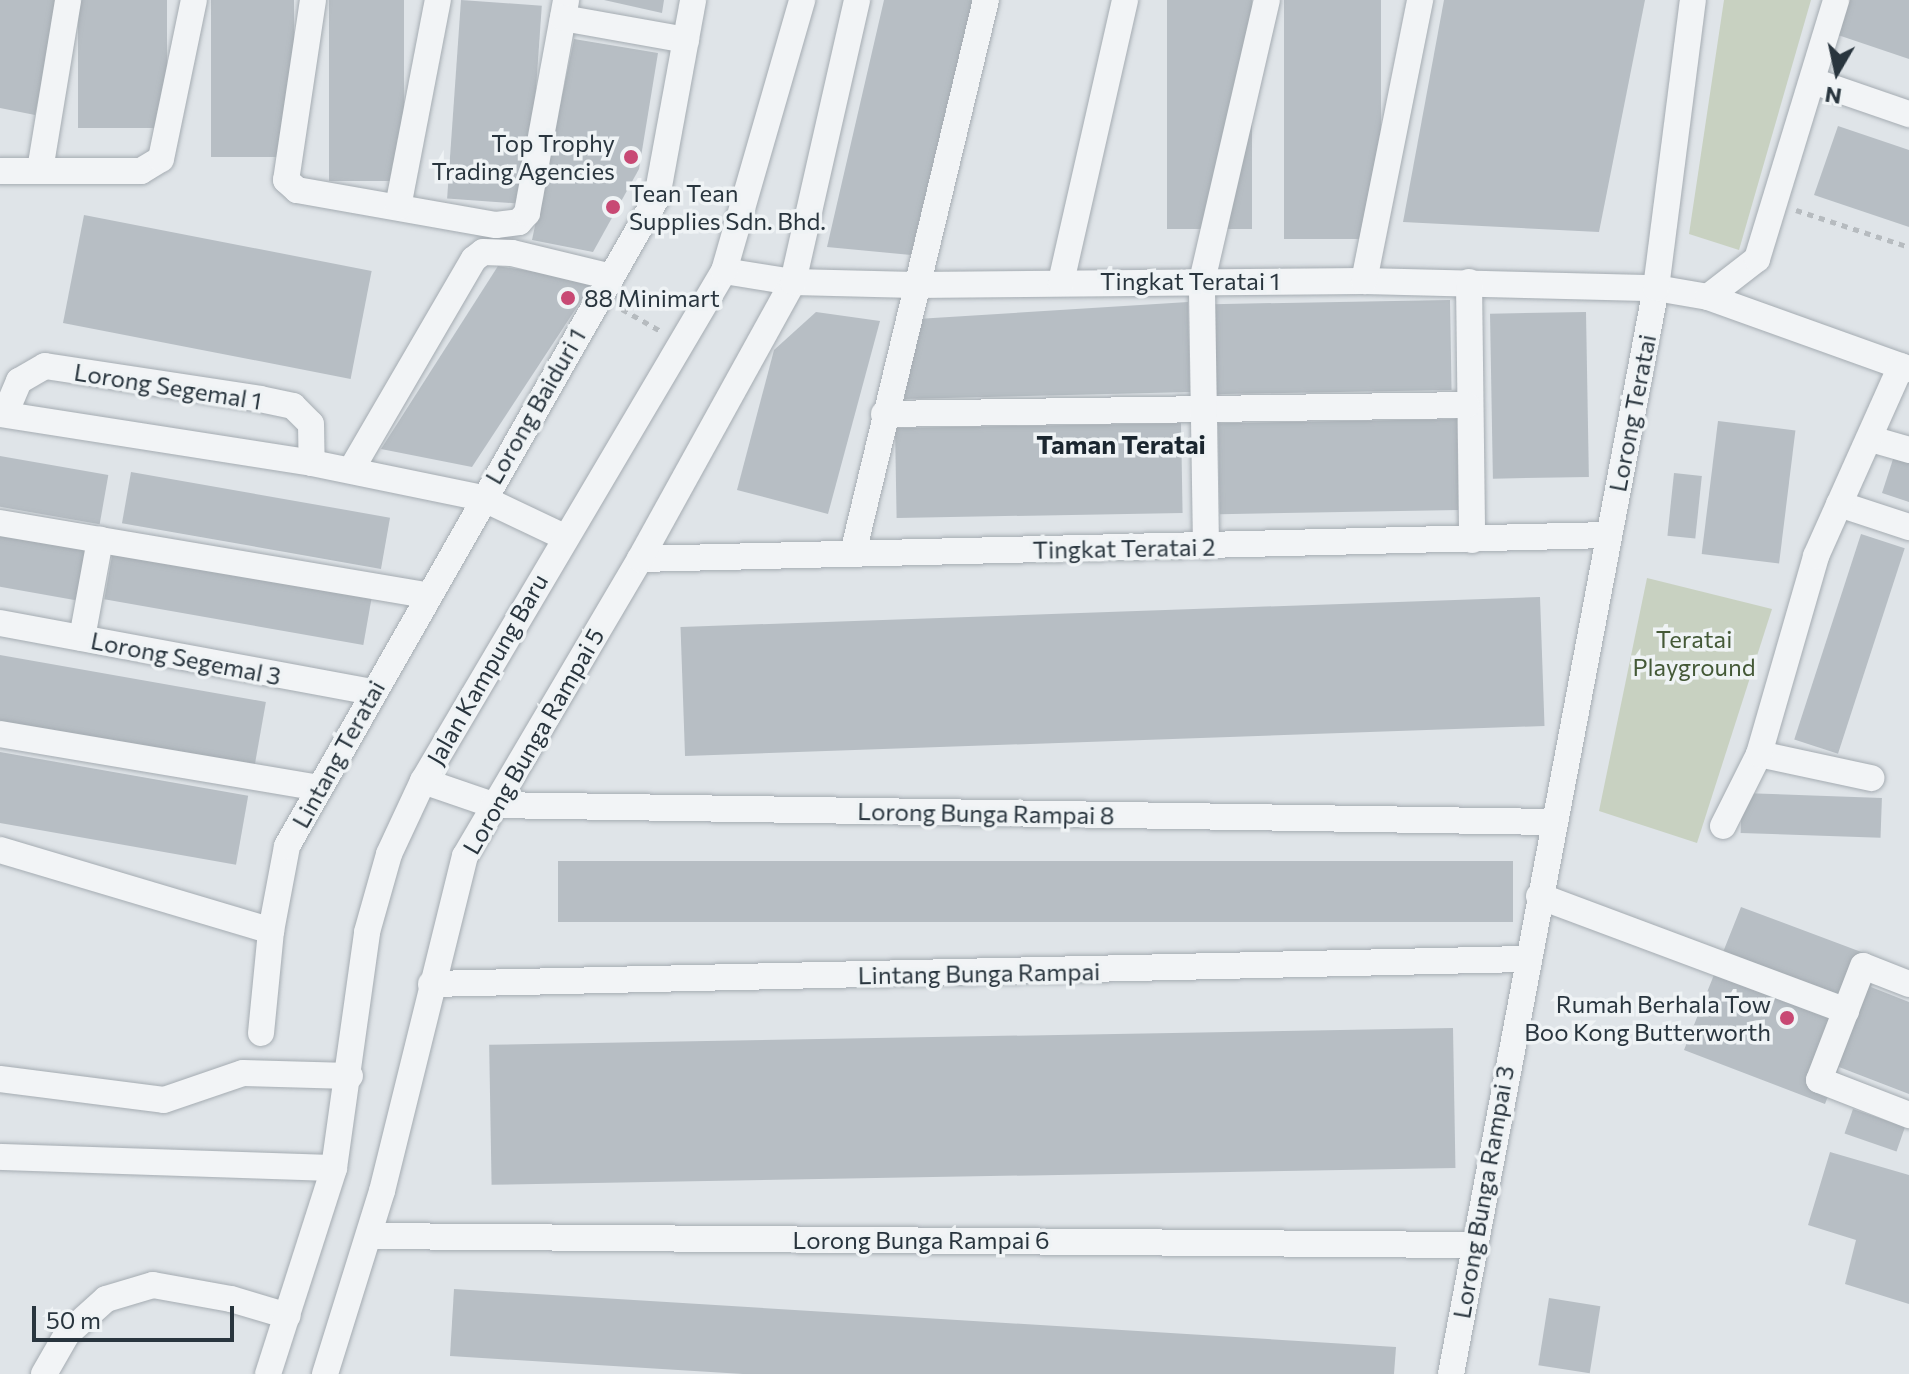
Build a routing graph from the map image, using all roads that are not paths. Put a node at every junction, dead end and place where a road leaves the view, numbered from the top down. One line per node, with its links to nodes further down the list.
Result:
1 (68, 0): 18 (street)
2 (194, 0): 18 (street)
3 (313, 0): 20 (street)
4 (438, 0): 20 (street)
5 (693, 0): 15 (street, Lorong Baiduri 1)
6 (802, 0): 21 (street, Jalan Kampung Baru)
7 (857, 0): 24 (street)
8 (986, 0): 27 (street)
9 (1125, 0): 25 (street)
10 (1267, 0): 22 (street)
11 (1420, 0): 23 (street)
12 (1693, 0): 29 (street, Lorong Teratai)
13 (1836, 0): 16 (street)
14 (565, 9): 15 (street); 20 (street)
15 (686, 40): 28 (street, Lorong Baiduri 1)
16 (1813, 81): 17 (street); 30 (street)
17 (1909, 114)
18 (40, 170): 19 (street)
19 (0, 171)
20 (398, 207)
21 (724, 271): 24 (street, Tingkat Teratai 1); 45 (street, Jalan Kampung Baru)
22 (1202, 281): 23 (street, Tingkat Teratai 1); 25 (street, Tingkat Teratai 1); 33 (street)
23 (1364, 281): 26 (street, Tingkat Teratai 1)
24 (793, 282): 27 (street, Tingkat Teratai 1); 50 (street, Lorong Bunga Rampai 5)
25 (1061, 282): 27 (street, Tingkat Teratai 1)
26 (1469, 282): 29 (street, Tingkat Teratai 1); 32 (street)
27 (915, 285): 35 (street)
28 (605, 286): 39 (street); 40 (street, Lorong Baiduri 1)
29 (1656, 288): 30 (street, Tingkat Teratai 1); 44 (street, Lorong Teratai)
30 (1708, 297): 31 (street, Tingkat Teratai 1)
31 (1905, 368): 36 (street)
32 (1467, 405): 33 (street); 47 (street)
33 (1203, 411): 35 (street); 48 (street)
34 (2, 414): 38 (street, Lorong Segemal 1); 38 (street, Lorong Segemal 1)
35 (884, 414): 49 (street)
36 (1871, 439): 37 (street); 41 (street)
37 (1909, 450)
38 (312, 463): 39 (street, Lorong Segemal 1)
39 (351, 470): 40 (street, Lorong Segemal 1)
40 (482, 498): 45 (street, Lorong Segemal 1); 51 (street, Lintang Teratai)
41 (1839, 504): 43 (street); 56 (street)
42 (0, 523): 46 (street)
43 (1909, 527)
44 (1608, 535): 47 (street, Tingkat Teratai 2); 61 (street, Lorong Teratai)
45 (564, 537): 58 (street, Jalan Kampung Baru)
46 (100, 540): 51 (street); 53 (street)
47 (1472, 540): 48 (street, Tingkat Teratai 2)
48 (1206, 546): 49 (street, Tingkat Teratai 2)
49 (853, 553): 50 (street, Tingkat Teratai 2)
50 (640, 559): 60 (street, Lorong Bunga Rampai 5)
51 (427, 595): 54 (street, Lintang Teratai)
52 (0, 623): 53 (street, Lorong Segemal 3)
53 (82, 638): 54 (street, Lorong Segemal 3)
54 (371, 692): 59 (street, Lintang Teratai)
55 (0, 734): 59 (street)
56 (1759, 754): 57 (street); 62 (street)
57 (1871, 778)
58 (423, 781): 60 (street, Lorong Bunga Rampai 8); 71 (street, Jalan Kampung Baru)
59 (318, 788): 65 (street, Lintang Teratai)
60 (493, 805): 61 (street, Lorong Bunga Rampai 8); 67 (street, Lorong Bunga Rampai 5)
61 (1553, 822): 64 (street, Lorong Bunga Rampai 3)
62 (1723, 826)
63 (0, 850): 65 (street)
64 (1539, 896): 66 (street, Lorong Bunga Rampai 3); 69 (street)
65 (271, 931): 70 (street, Lintang Teratai)
66 (1527, 959): 67 (street, Lintang Bunga Rampai); 77 (street, Lorong Bunga Rampai 3)
67 (431, 984): 76 (street, Lorong Bunga Rampai 5)
68 (1909, 984): 69 (street)
69 (1846, 1011): 73 (street)
70 (261, 1033)
71 (350, 1076): 72 (street); 75 (street, Jalan Kampung Baru)
72 (0, 1079)
73 (1909, 1115)
74 (0, 1157): 75 (street)
75 (334, 1168): 78 (street, Jalan Kampung Baru)
76 (369, 1236): 77 (street, Lorong Bunga Rampai 6); 81 (street, Lorong Bunga Rampai 5)
77 (1472, 1245): 82 (street, Lorong Bunga Rampai 3)
78 (288, 1316): 79 (street); 80 (street, Jalan Kampung Baru)
79 (44, 1374)
80 (268, 1374)
81 (325, 1374)
82 (1451, 1374)

